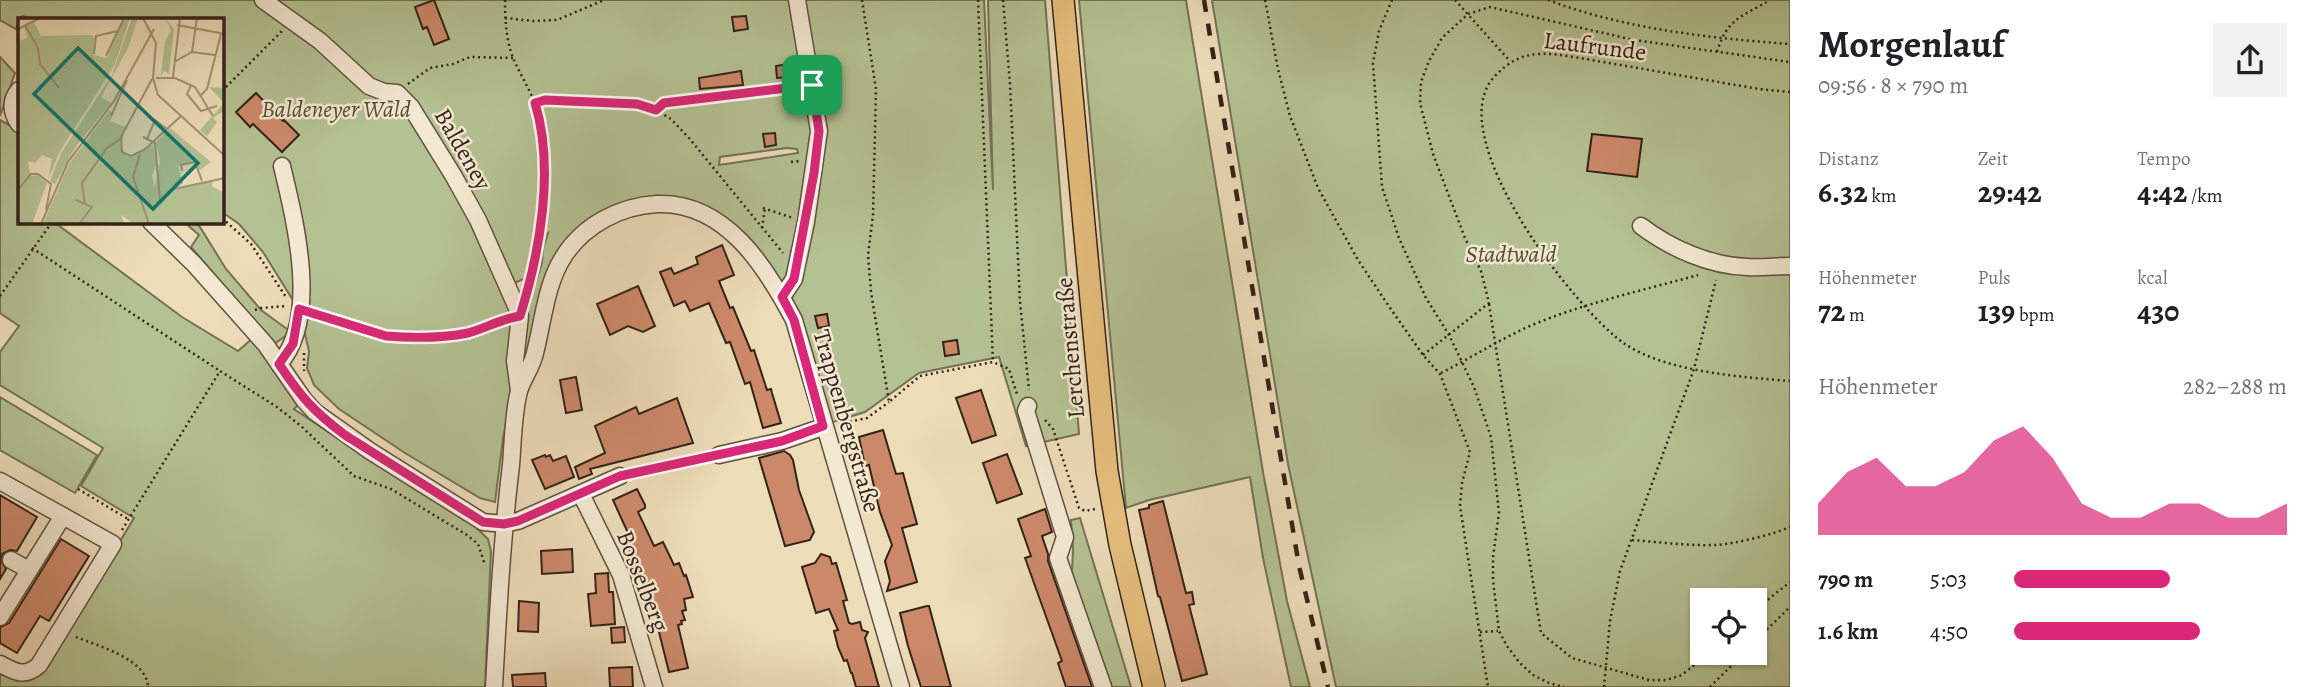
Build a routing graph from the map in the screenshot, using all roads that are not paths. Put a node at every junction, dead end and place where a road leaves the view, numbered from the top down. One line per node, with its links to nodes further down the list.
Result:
1 (263, 0): 12 (street, Baldeney)
2 (797, 0): 10 (street)
3 (1063, 0): 29 (main road, Lerchenstraße)
4 (18, 91): 5 (street)
5 (18, 122)
6 (282, 166): 11 (street)
7 (153, 224): 11 (street)
8 (1641, 226): 9 (street)
9 (1790, 266)
10 (782, 297): 12 (street, Trappenbergstraße); 14 (street, Trappenbergstraße)
11 (279, 364): 20 (street)
12 (519, 390): 20 (street, Trappenbergstraße)
13 (1027, 409): 28 (street, Lerchenstraße)
14 (823, 426): 15 (street); 27 (street, Trappenbergstraße)
15 (719, 455)
16 (620, 476): 18 (street)
17 (0, 481): 19 (street)
18 (581, 494): 20 (street); 26 (street, Bosselberg)
19 (63, 516): 22 (street); 24 (street)
20 (504, 524): 25 (street, Trappenbergstraße)
21 (11, 560): 22 (street)
22 (29, 570): 23 (street)
23 (0, 617)
24 (0, 664)
25 (494, 687)
26 (654, 687)
27 (901, 687)
28 (1103, 687)
29 (1154, 687)

